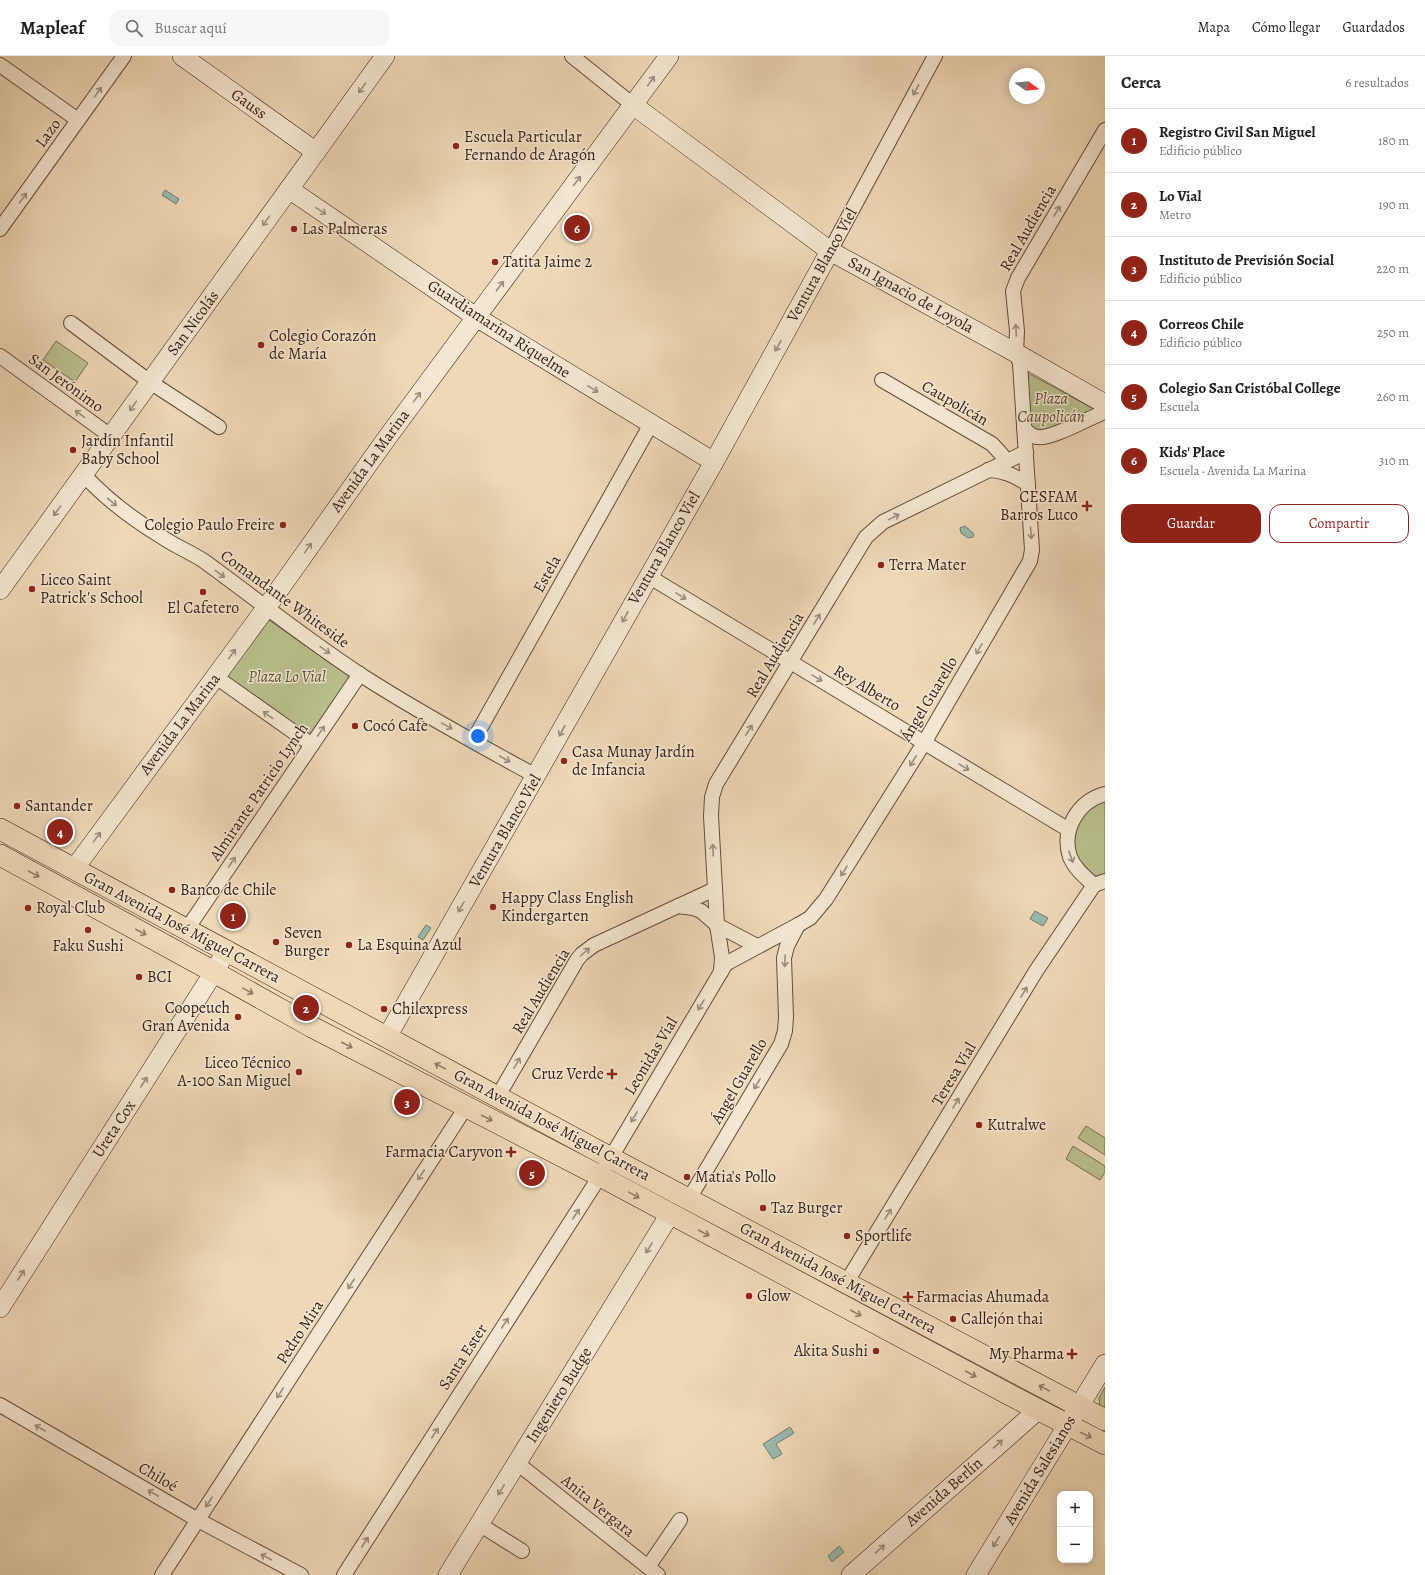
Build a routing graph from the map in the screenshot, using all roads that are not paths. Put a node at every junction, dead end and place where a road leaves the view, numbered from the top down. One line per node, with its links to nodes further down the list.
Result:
1 (124, 56): 9 (street, Lazo, one-way to 1)
2 (182, 56): 11 (street, Gauss)
3 (384, 56): 11 (street, San Nicolás, one-way to 11)
4 (572, 56): 8 (street, San Ignacio de Loyola)
5 (669, 56): 8 (street, Avenida La Marina, one-way to 5)
6 (935, 56): 14 (street, Ventura Blanco Viel, one-way to 14)
7 (0, 65): 9 (street)
8 (633, 105): 14 (street, San Ignacio de Loyola); 15 (street, Avenida La Marina, one-way to 8)
9 (78, 120): 13 (street, Lazo, one-way to 9)
10 (1105, 130): 17 (street, Real Audiencia, one-way to 10)
11 (316, 152): 12 (street, San Nicolás)
12 (289, 189): 15 (street, Guardiamarina Riquelme, one-way to 15); 20 (street, San Nicolás, one-way to 20)
13 (1, 225)
14 (830, 251): 17 (street, San Ignacio de Loyola); 29 (street, Ventura Blanco Viel, one-way to 29)
15 (476, 317): 23 (street, Guardiamarina Riquelme, one-way to 23); 37 (street, Avenida La Marina, one-way to 15)
16 (71, 323): 20 (street)
17 (1016, 353): 21 (street, San Ignacio de Loyola); 25 (street, Real Audiencia)
18 (0, 356): 26 (street, San Jerónimo, one-way to 18)
19 (882, 380): 30 (street, Caupolicán)
20 (150, 382): 24 (street); 26 (street, San Nicolás, one-way to 26)
21 (1105, 404)
22 (1105, 412): 27 (street, Ángel Guarello)
23 (651, 424): 29 (street, Guardiamarina Riquelme); 41 (street, Estela)
24 (219, 427)
25 (1024, 428): 27 (street); 28 (street, Real Audiencia)
26 (112, 437): 33 (street, San Nicolás)
27 (1047, 437): 31 (street, Ángel Guarello)
28 (1026, 452): 30 (street, Real Audiencia); 31 (street, Ángel Guarello)
29 (714, 462): 35 (street, Ventura Blanco Viel)
30 (1006, 462): 32 (street, Real Audiencia)
31 (1027, 469): 34 (street, Ángel Guarello)
32 (988, 470): 34 (street); 38 (street, Real Audiencia, one-way to 32)
33 (84, 475): 36 (street, San Nicolás, one-way to 36); 37 (street, Comandante Whiteside, one-way to 37)
34 (1028, 484): 42 (street, Ángel Guarello, one-way to 42)
35 (648, 576): 38 (street, Rey Alberto, one-way to 38); 44 (street, Ventura Blanco Viel, one-way to 44)
36 (0, 590)
37 (266, 608): 39 (street, Comandante Whiteside, one-way to 39); 40 (street, Avenida La Marina, one-way to 37)
38 (791, 662): 42 (street, Rey Alberto, one-way to 42); 51 (street, Real Audiencia, one-way to 38)
39 (360, 674): 41 (street, Comandante Whiteside, one-way to 41); 43 (street, Almirante Patricio Lynch, one-way to 39)
40 (216, 677): 43 (street, one-way to 40); 49 (street, Avenida La Marina, one-way to 40)
41 (473, 741): 44 (street, Comandante Whiteside, one-way to 44)
42 (924, 743): 47 (street, Rey Alberto, one-way to 47); 54 (street, Ángel Guarello, one-way to 54)
43 (312, 745): 55 (street, Almirante Patricio Lynch, one-way to 43)
44 (536, 776): 60 (street, Ventura Blanco Viel, one-way to 60)
45 (1105, 794): 47 (street)
46 (0, 829): 49 (main road, Gran Avenida José Miguel Carrera)
47 (1069, 830): 50 (street, one-way to 50)
48 (0, 855): 58 (main road, Gran Avenida José Miguel Carrera, one-way to 58)
49 (74, 869): 55 (main road, Gran Avenida José Miguel Carrera)
50 (1100, 883): 67 (street, Teresa Vial, one-way to 50)
51 (715, 889): 52 (street, Real Audiencia); 53 (street)
52 (678, 906): 53 (street); 61 (street, Real Audiencia, one-way to 52)
53 (717, 925): 56 (street); 59 (street)
54 (798, 925): 56 (street, Ángel Guarello); 65 (street, Ángel Guarello, one-way to 65)
55 (187, 929): 57 (main road, Gran Avenida José Miguel Carrera)
56 (757, 946): 59 (street, Leonidas Vial)
57 (227, 950): 58 (street, Ureta Cox); 60 (main road, Gran Avenida José Miguel Carrera)
58 (214, 972): 62 (main road, Gran Avenida José Miguel Carrera, one-way to 62); 69 (street, Ureta Cox, one-way to 58)
59 (721, 972): 63 (street, Leonidas Vial, one-way to 63)
60 (386, 1037): 61 (main road, Gran Avenida José Miguel Carrera, one-way to 60)
61 (498, 1096): 63 (main road, Gran Avenida José Miguel Carrera)
62 (466, 1107): 64 (main road, Gran Avenida José Miguel Carrera, one-way to 64); 78 (street, Pedro Mira, one-way to 78)
63 (610, 1157): 64 (street, Santa Ester); 65 (main road, Gran Avenida José Miguel Carrera)
64 (600, 1176): 66 (main road, Gran Avenida José Miguel Carrera, one-way to 66); 85 (street, Santa Ester, one-way to 64)
65 (689, 1199): 67 (main road, Gran Avenida José Miguel Carrera)
66 (670, 1214): 68 (main road, Gran Avenida José Miguel Carrera, one-way to 68); 77 (street, Ingeniero Budge, one-way to 77)
67 (846, 1283): 68 (main road); 72 (main road, Gran Avenida José Miguel Carrera, one-way to 67)
68 (821, 1294): 73 (main road, Gran Avenida José Miguel Carrera, one-way to 73)
69 (0, 1308)
70 (1105, 1364): 72 (street, Avenida Salesianos)
71 (0, 1405): 78 (street, Chiloé, one-way to 71)
72 (1079, 1406): 74 (main road, Gran Avenida José Miguel Carrera); 75 (street, Avenida Salesianos)
73 (1038, 1410): 75 (main road, Gran Avenida José Miguel Carrera); 87 (street, Avenida Berlín, one-way to 73)
74 (1105, 1420)
75 (1068, 1426): 76 (main road, Gran Avenida José Miguel Carrera, one-way to 76); 88 (street, Avenida Salesianos, one-way to 88)
76 (1105, 1444)
77 (517, 1463): 80 (street, Ingeniero Budge, one-way to 80); 82 (street, Anita Vergara)
78 (198, 1520): 83 (street, Pedro Mira); 84 (street, Chiloé, one-way to 78)
79 (680, 1520): 82 (street)
80 (479, 1524): 81 (street); 86 (street, Ingeniero Budge)
81 (522, 1551)
82 (653, 1571)
83 (162, 1575)
84 (300, 1575)
85 (344, 1575)
86 (448, 1575)
87 (851, 1575)
88 (976, 1575)

